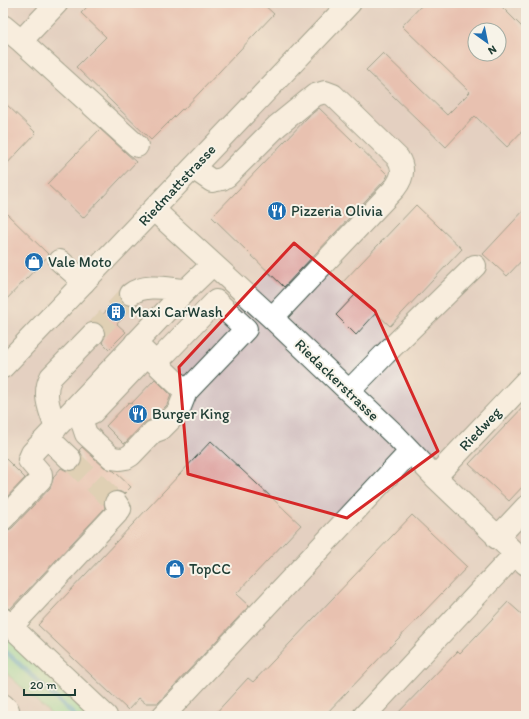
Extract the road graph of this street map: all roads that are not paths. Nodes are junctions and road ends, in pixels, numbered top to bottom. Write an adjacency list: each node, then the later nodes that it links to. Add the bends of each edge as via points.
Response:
1 (57, 3): 4 (street)
2 (350, 3): 6 (street, Riedmattstrasse)
3 (3, 26): 4 (street)
4 (21, 41): 5 (street)
5 (137, 146)
6 (193, 168): 7 (street, Riedmattstrasse); 14 (street, via 212,181 222,179 282,122 315,95 325,92 333,95 401,163 401,177 395,188)
7 (154, 210): 9 (street, Riedackerstrasse); 11 (street, Riedmattstrasse)
8 (60, 261): 11 (street)
9 (213, 264): 12 (street); 14 (street, Riedackerstrasse)
10 (475, 266): 19 (street)
11 (84, 282): 17 (street, Riedmattstrasse)
12 (186, 290): 13 (street, via 148,288); 16 (street)
13 (132, 294)
14 (272, 318): 19 (street, Riedackerstrasse)
15 (93, 334): 22 (street, via 48,384)
16 (146, 354): 20 (street); 20 (street, via 216,301 246,329); 21 (street)
17 (3, 367)
18 (526, 381): 25 (street, Riedweg)
19 (349, 391): 23 (street, Riedackerstrasse)
20 (186, 392): 21 (street, via 178,412 161,429 153,432 131,455 120,459 112,458 86,434)
21 (78, 413): 22 (street)
22 (51, 433): 24 (street); 28 (street, via 29,458 41,474 41,479)
23 (410, 452): 25 (street, Riedackerstrasse); 33 (street)
24 (70, 459)
25 (435, 477): 29 (street, Riedackerstrasse)
26 (116, 503): 31 (street, via 120,507 119,511)
27 (526, 507): 29 (street)
28 (3, 519)
29 (497, 538): 30 (street, Riedackerstrasse)
30 (521, 559): 34 (street, Riedackerstrasse)
31 (7, 623): 32 (street)
32 (106, 716)
33 (163, 716)
34 (364, 716)

